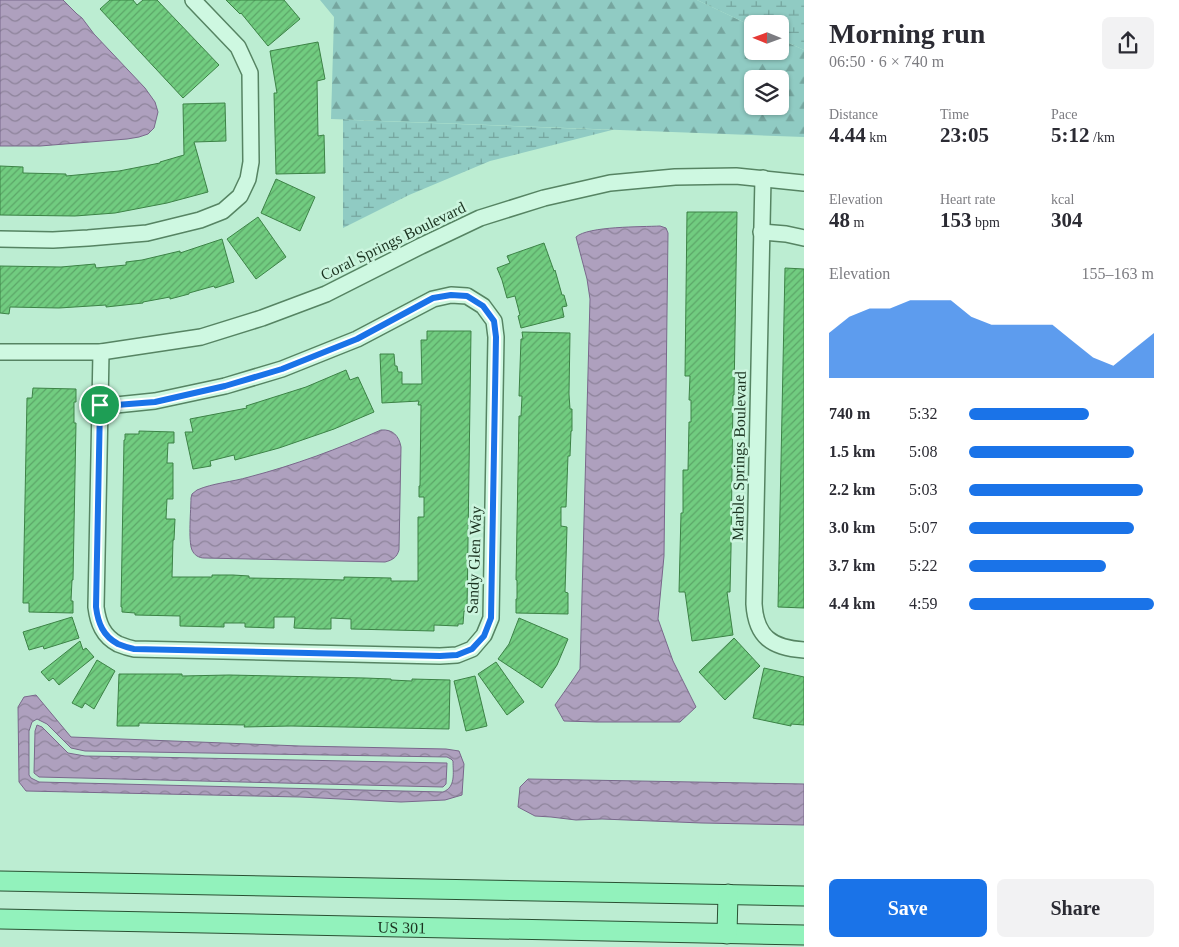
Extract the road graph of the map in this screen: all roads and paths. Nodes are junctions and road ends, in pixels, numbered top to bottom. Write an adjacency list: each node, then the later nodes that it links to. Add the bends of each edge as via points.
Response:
1 (193, 0): 6 (street, via 238,47 250,73 251,162 240,196 223,211 200,220 147,232 79,239)
2 (762, 178): 3 (street, Coral Springs Boulevard); 4 (street, Marble Springs Boulevard); 8 (street, Coral Springs Boulevard, via 676,177 610,183 544,198 480,218 326,294 262,318 201,337)
3 (804, 184)
4 (761, 232): 5 (street); 10 (street, Marble Springs Boulevard, via 755,617 770,640 780,646)
5 (804, 238)
6 (0, 239)
7 (0, 352): 8 (street, Coral Springs Boulevard)
8 (101, 352): 9 (street, Sandy Glen Way)
9 (100, 405): 9 (street, Sandy Glen Way, via 155,402 225,386 282,369 357,339 433,298 467,296 483,306 494,321 496,337 491,618 484,636 472,649 457,655 440,656 134,649 118,644 98,622 96,607)
10 (804, 650)
11 (0, 881): 12 (main road)
12 (728, 894): 13 (main road); 15 (main road)
13 (804, 896)
14 (0, 920): 15 (main road, US 301 / US 301)
15 (727, 934): 16 (main road, US 301 / US 301)
16 (804, 935)

